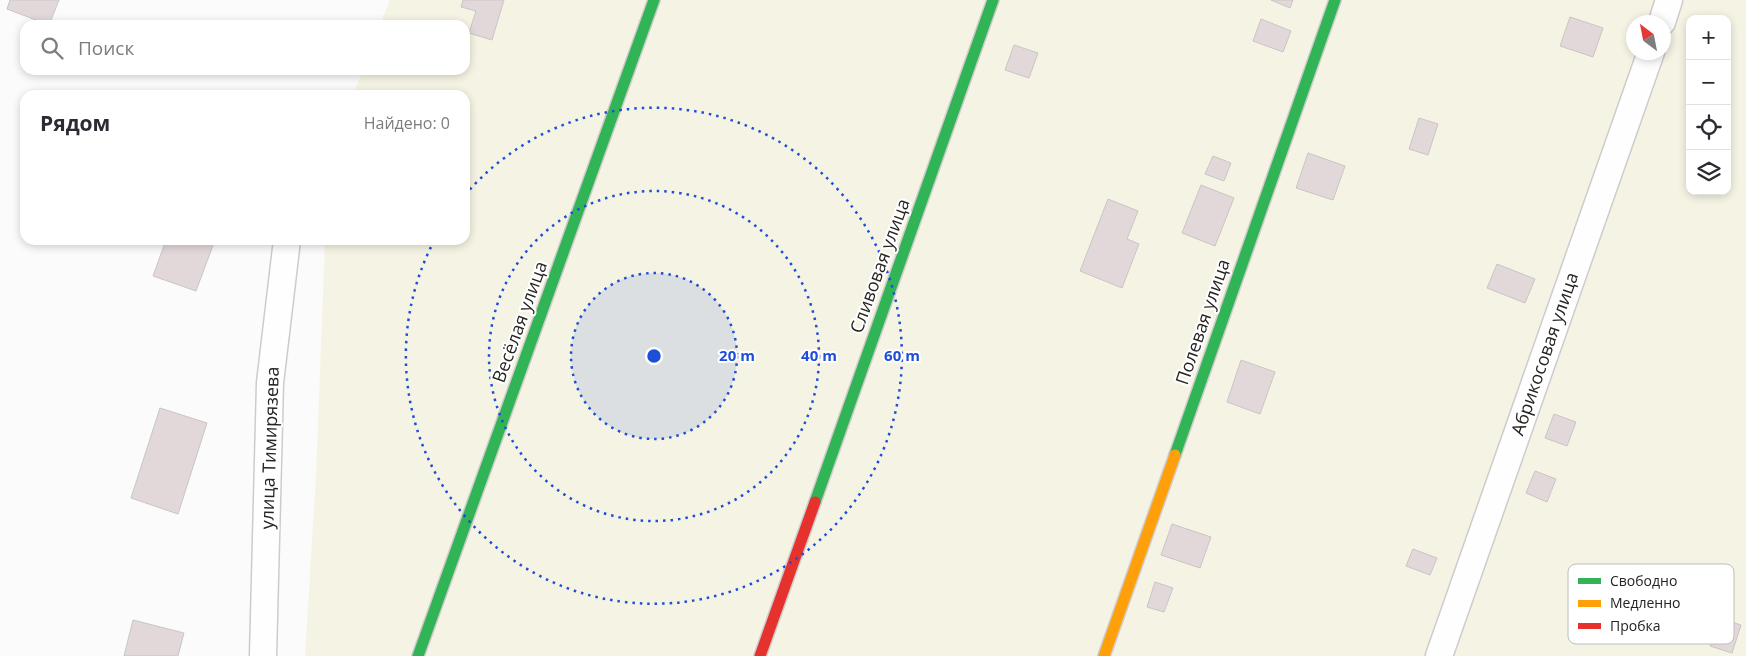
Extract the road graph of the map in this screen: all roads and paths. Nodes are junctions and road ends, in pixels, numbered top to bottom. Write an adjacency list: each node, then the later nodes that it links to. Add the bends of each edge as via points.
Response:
1 (654, 0): 9 (street, Весёлая улица)
2 (993, 0): 10 (street, Сливовая улица)
3 (1335, 0): 11 (street, Полевая улица)
4 (1669, 0): 5 (street)
5 (1664, 15)
6 (1648, 60): 12 (street, Абрикосовая улица)
7 (286, 245): 8 (street, улица Тимирязева, via 270,382)
8 (263, 656)
9 (418, 656)
10 (760, 656)
11 (1104, 656)
12 (1439, 656)

